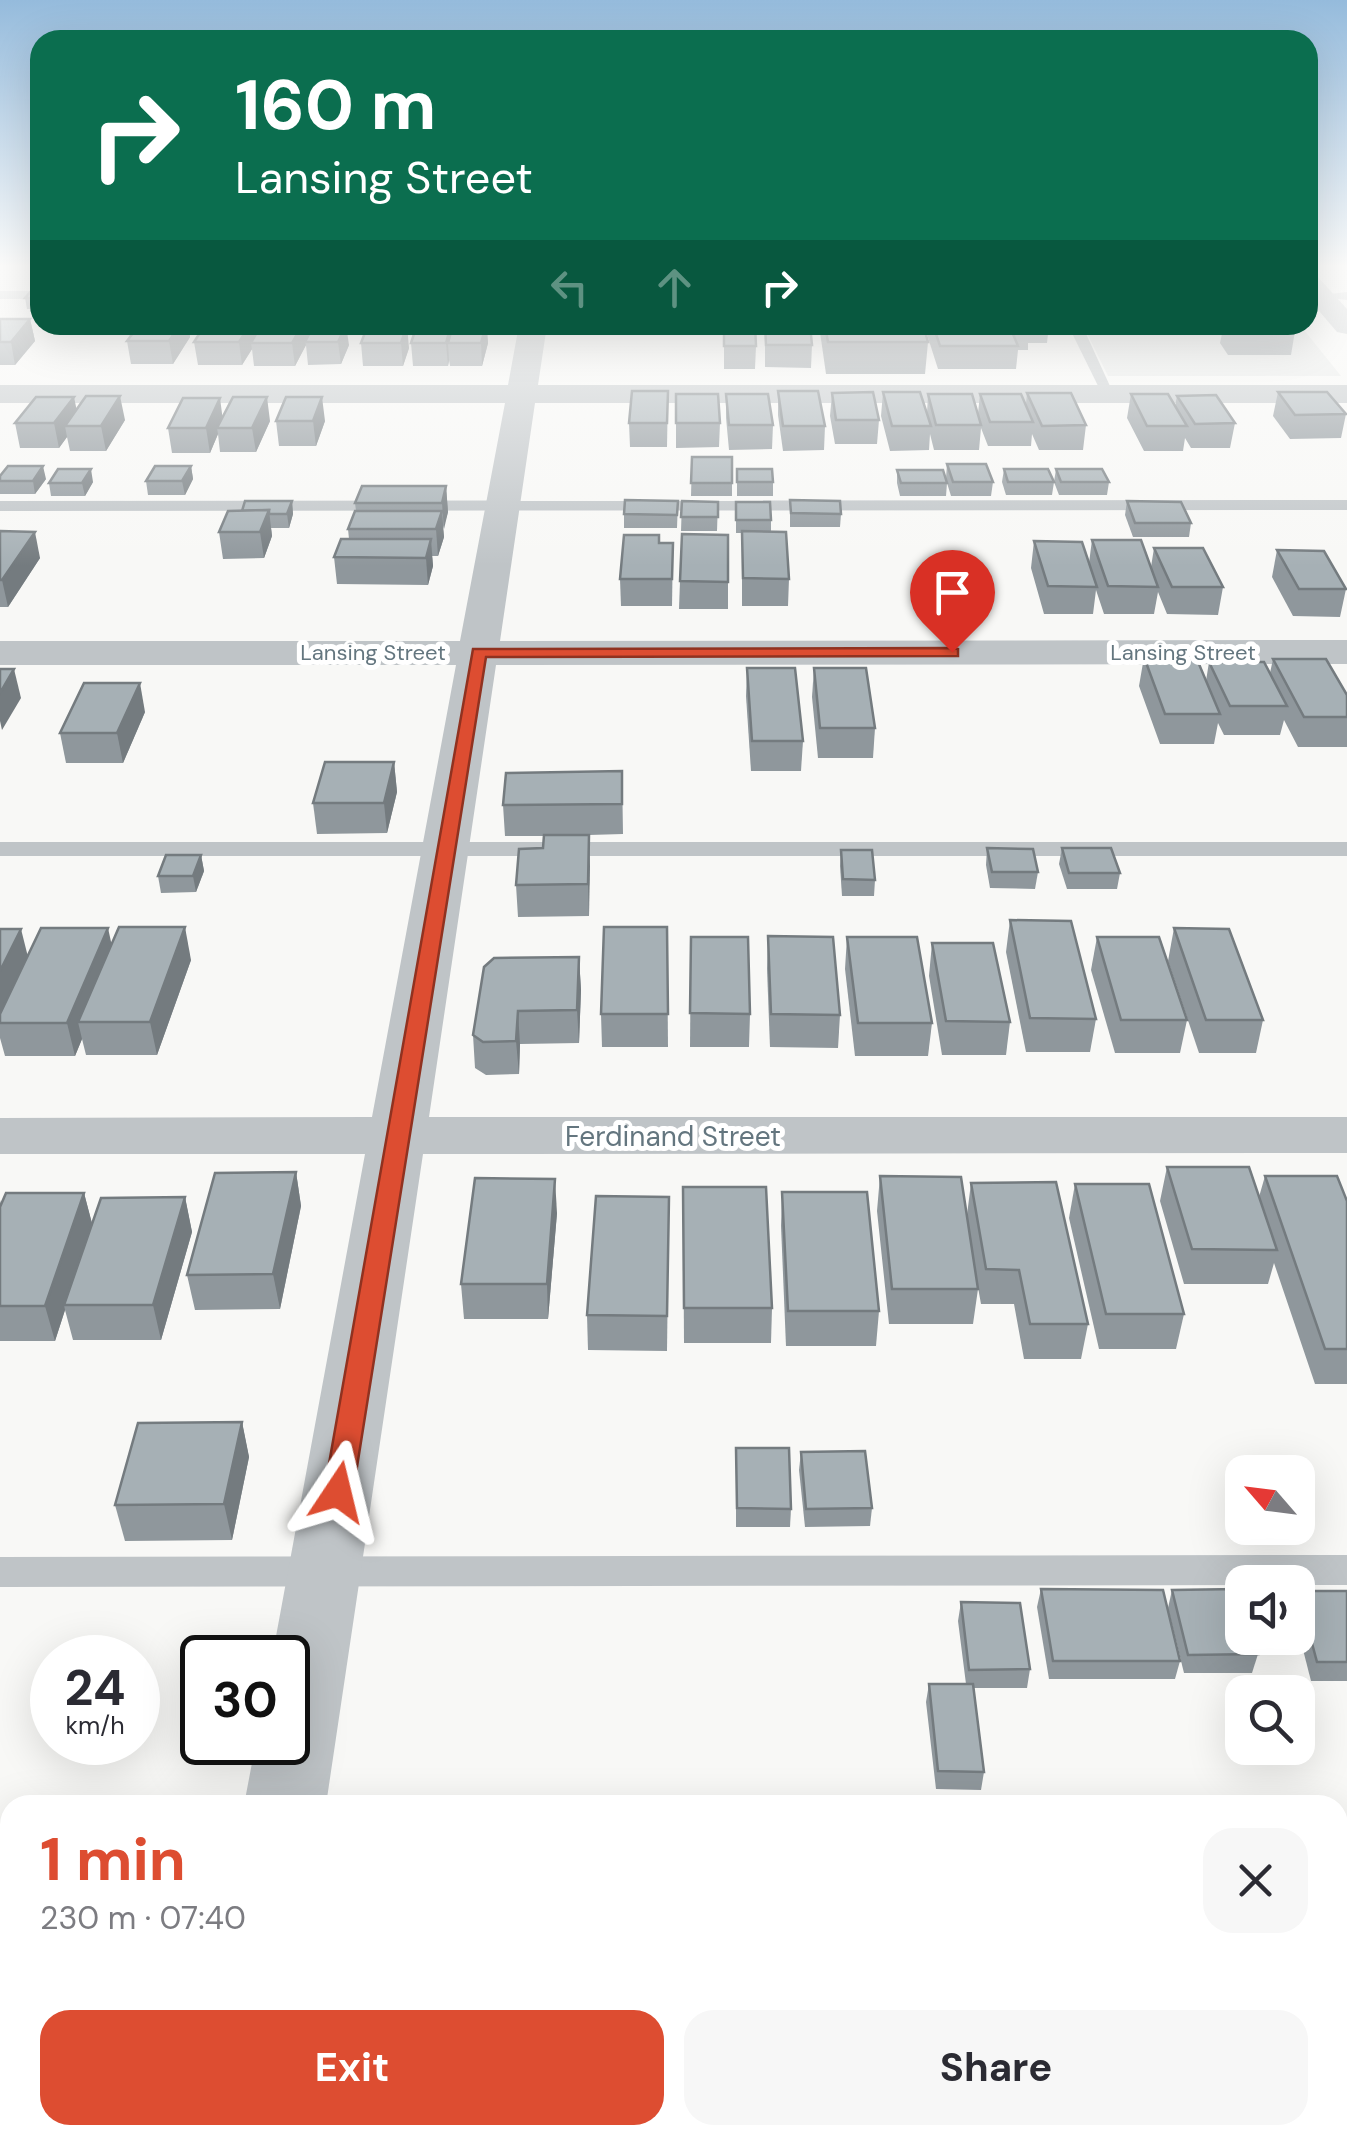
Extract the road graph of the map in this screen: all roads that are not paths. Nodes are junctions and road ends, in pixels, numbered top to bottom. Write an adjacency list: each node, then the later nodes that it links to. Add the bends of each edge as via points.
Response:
1 (526, 366): 4 (street)
2 (1096, 366): 5 (lane)
3 (0, 394): 4 (street)
4 (522, 394): 5 (street); 7 (street)
5 (1110, 394): 6 (street)
6 (1347, 394)
7 (504, 505): 8 (lane); 9 (lane); 10 (street)
8 (1347, 505)
9 (0, 506)
10 (478, 652): 11 (street, Lansing Street); 12 (street, Lansing Street); 14 (street)
11 (1347, 652)
12 (0, 653)
13 (0, 849): 14 (lane)
14 (446, 849): 15 (lane); 18 (street)
15 (1347, 849)
16 (1347, 1135): 18 (street, Ferdinand Street)
17 (0, 1136): 18 (street, Ferdinand Street)
18 (400, 1136): 19 (street)
19 (325, 1570): 20 (lane); 21 (lane); 22 (street)
20 (1347, 1570)
21 (0, 1572)
22 (288, 1795)

